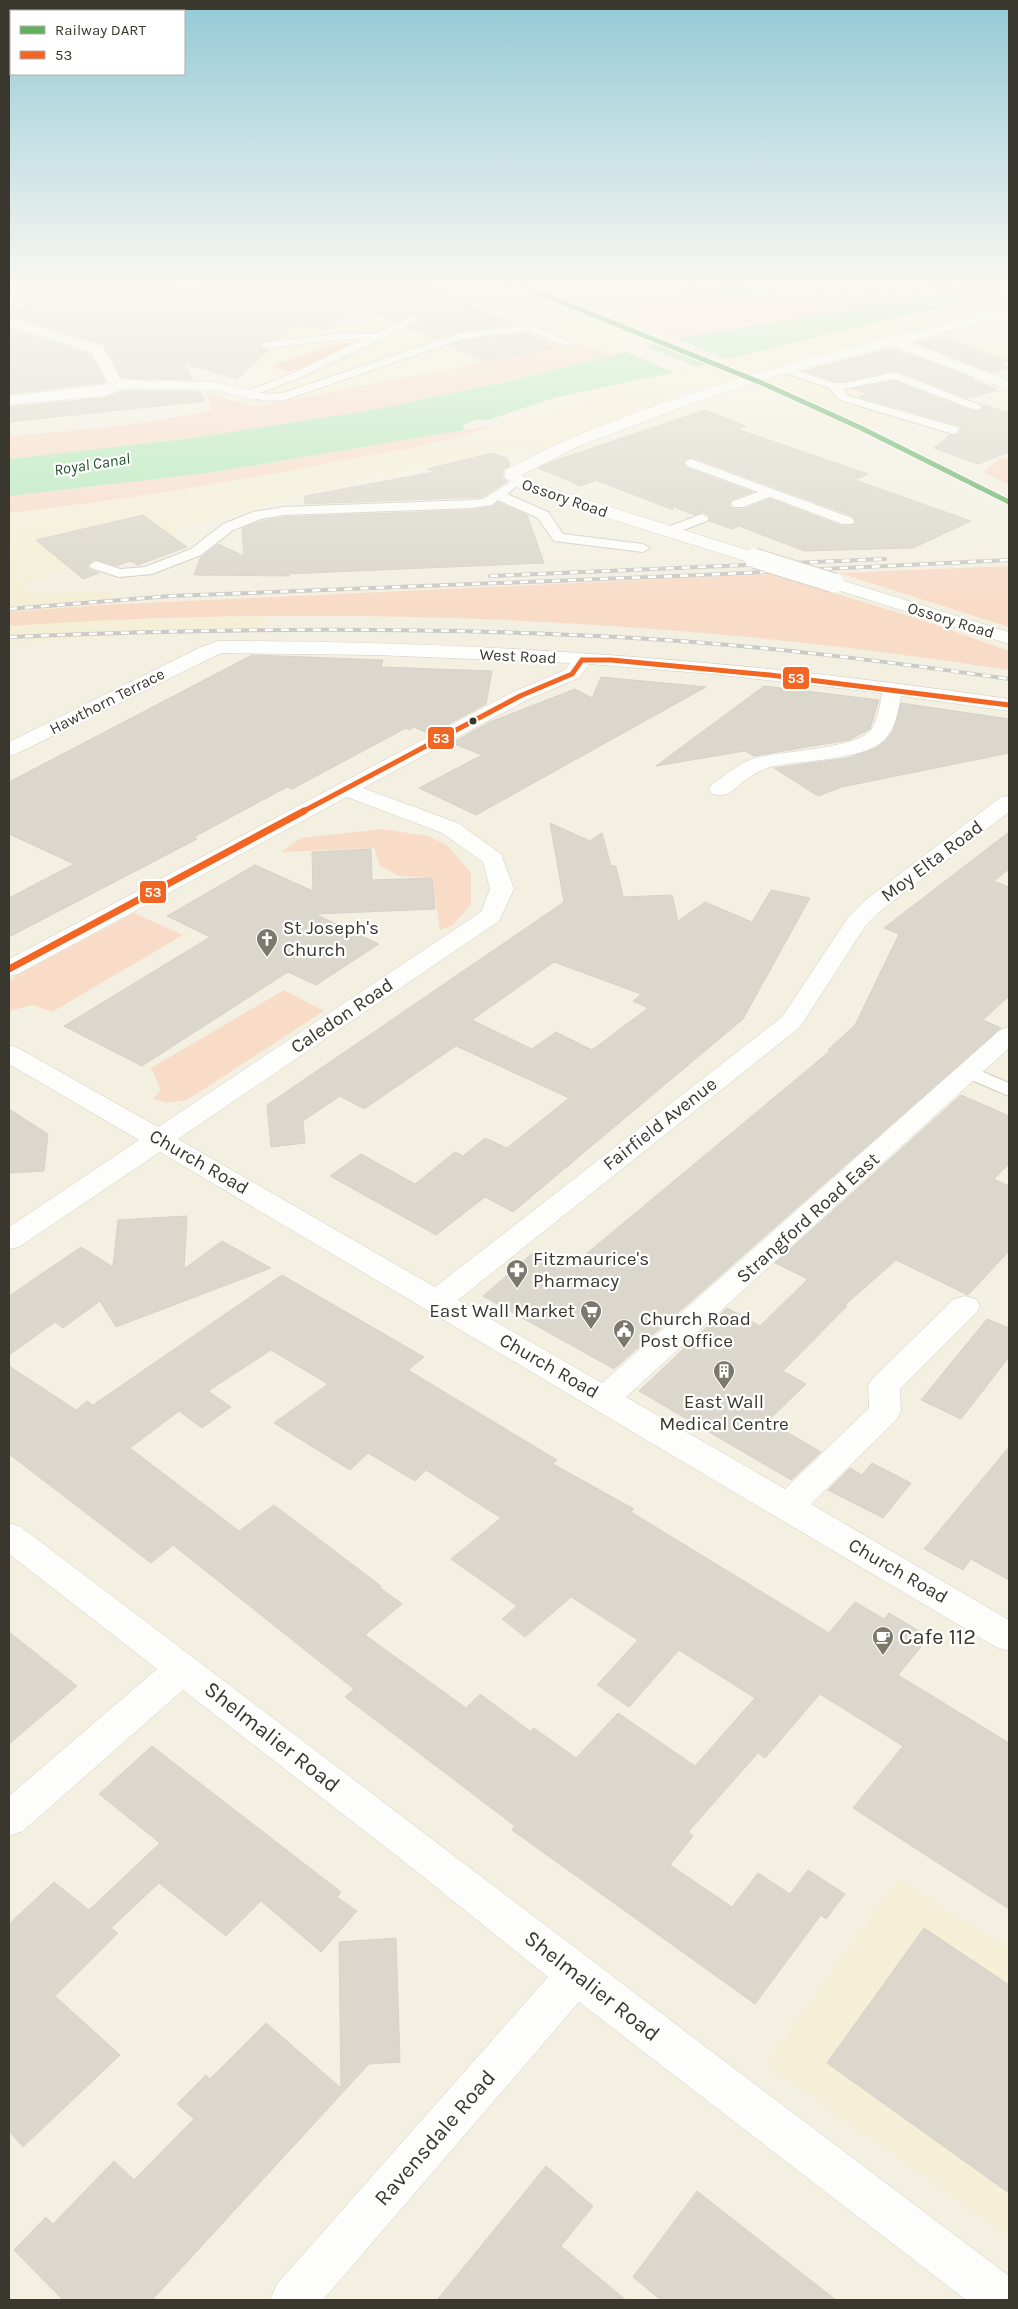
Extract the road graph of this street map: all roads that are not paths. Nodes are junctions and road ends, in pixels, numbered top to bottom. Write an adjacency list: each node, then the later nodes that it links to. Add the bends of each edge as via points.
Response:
1 (97, 392): 9 (street)
2 (234, 392): 8 (street)
3 (256, 392): 8 (lane)
4 (297, 392): 8 (lane, via 269,398)
5 (713, 392): 13 (street, Ossory Road, via 573,444 512,473)
6 (838, 392): 11 (lane, via 852,401)
7 (939, 392): 10 (lane)
8 (248, 395)
9 (9, 401)
10 (976, 406)
11 (953, 430)
12 (691, 463): 14 (lane)
13 (516, 482): 15 (lane); 19 (street, Ossory Road)
14 (771, 492): 16 (lane); 18 (lane)
15 (498, 495): 20 (lane, via 543,515 559,538); 21 (lane, via 487,502 472,504 284,511 258,515 228,527 196,552 147,571 119,573)
16 (738, 504)
17 (702, 518): 19 (lane)
18 (846, 521)
19 (670, 532): 22 (street, Ossory Road, bridge)
20 (643, 548)
21 (96, 565)
22 (1009, 638)
23 (206, 652): 24 (street, West Road, via 232,647 377,649); 27 (street, Hawthorn Terrace)
24 (582, 660): 25 (street, West Road, via 611,660); 28 (street, via 572,674 520,696)
25 (893, 689): 26 (street, West Road); 29 (street, via 887,715 877,736 858,746 760,764 740,774)
26 (1009, 705)
27 (9, 750)
28 (348, 790): 32 (street); 37 (street, Caledon Road, via 450,828 493,859 502,889 491,916)
29 (720, 790)
30 (1009, 802): 31 (street, Moy Elta Road)
31 (857, 921): 39 (street, Fairfield Avenue, via 791,1022)
32 (9, 969)
33 (1009, 1035): 35 (street, Strangford Road East)
34 (9, 1053): 37 (street, Church Road)
35 (968, 1072): 36 (lane); 41 (street, Strangford Road East)
36 (1009, 1090)
37 (160, 1139): 38 (street, Caledon Road); 39 (street, Church Road)
38 (9, 1240)
39 (436, 1302): 41 (street, Church Road)
40 (965, 1306): 42 (street, via 884,1386 884,1412)
41 (605, 1398): 42 (street, Church Road)
42 (788, 1506): 44 (street, Church Road)
43 (9, 1536): 45 (street, Shelmalier Road)
44 (1009, 1636)
45 (183, 1668): 46 (street); 47 (street, Shelmalier Road)
46 (9, 1819)
47 (576, 1975): 48 (street, Ravensdale Road); 49 (street, Shelmalier Road)
48 (293, 2300)
49 (1004, 2300)

